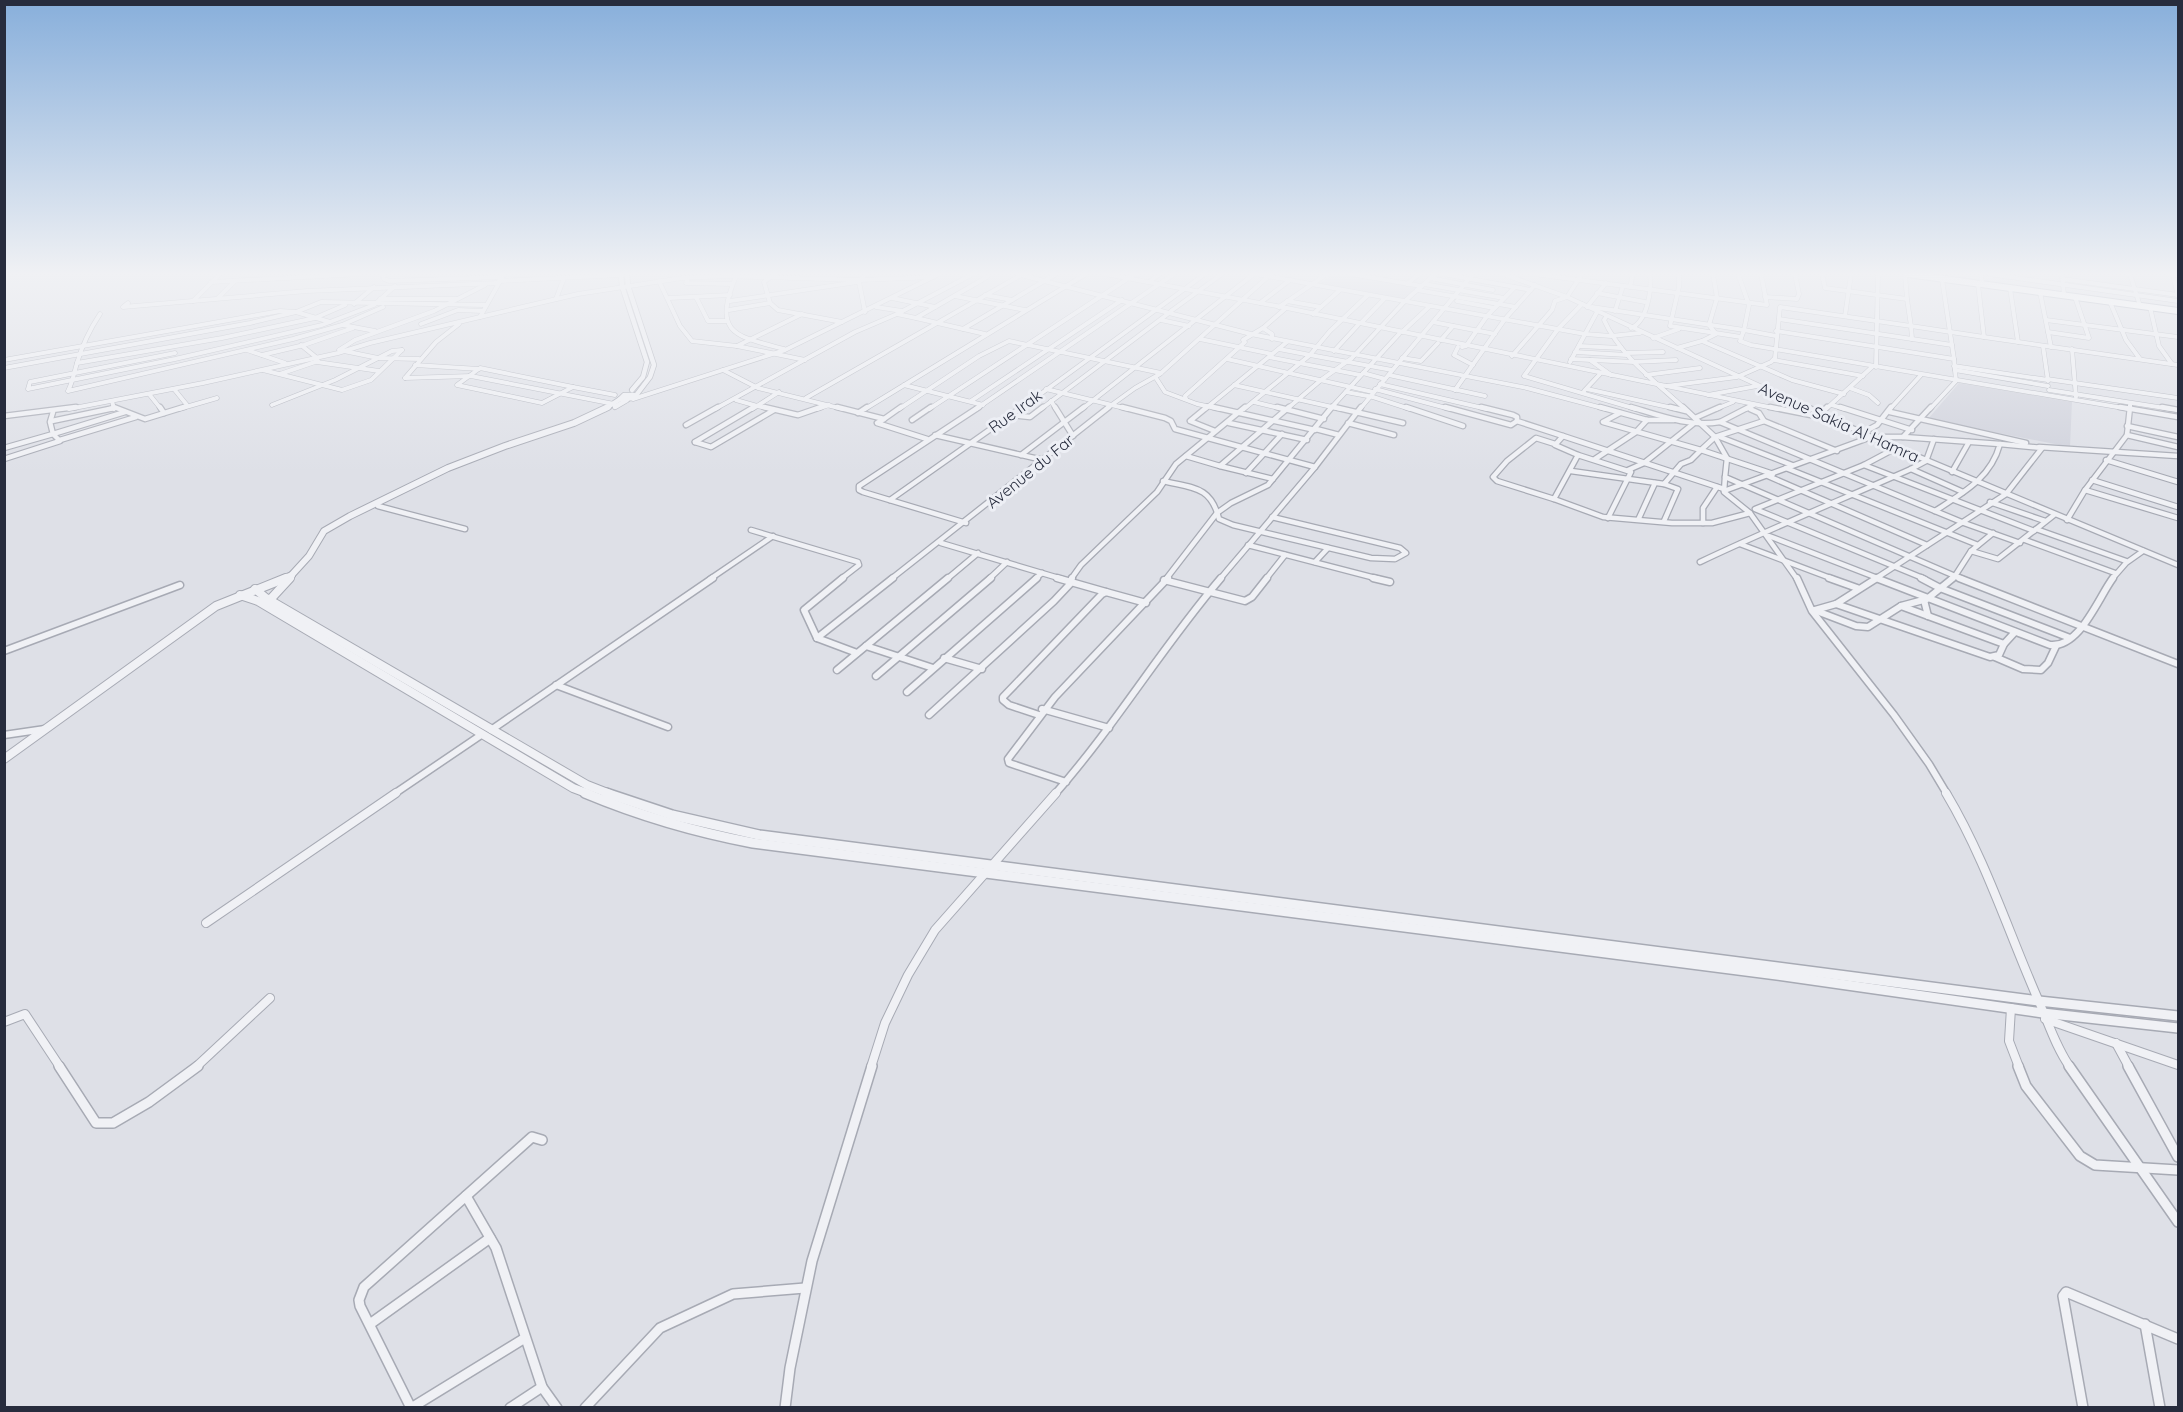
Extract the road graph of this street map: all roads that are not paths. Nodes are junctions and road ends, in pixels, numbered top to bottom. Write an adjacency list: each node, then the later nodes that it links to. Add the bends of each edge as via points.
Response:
1 (86, 340): 62 (street)
2 (119, 340): 62 (street)
3 (160, 340): 89 (street)
4 (206, 340): 115 (street)
5 (258, 340): 152 (street)
6 (289, 340): 78 (street)
7 (294, 340): 58 (street)
8 (317, 340): 58 (street)
9 (355, 340): 86 (street, via 344,345)
10 (383, 340): 86 (street)
11 (438, 340): 98 (street)
12 (641, 340): 186 (street, via 647,362 643,377)
13 (691, 340): 63 (street)
14 (745, 340): 63 (street)
15 (749, 340): 79 (street)
16 (805, 340): 79 (street)
17 (841, 340): 105 (street)
18 (907, 340): 188 (street)
19 (977, 340): 160 (street)
20 (1036, 340): 59 (street)
21 (1063, 340): 73 (street)
22 (1079, 340): 82 (street)
23 (1115, 340): 96 (street, Rue Irak)
24 (1134, 340): 112 (street)
25 (1171, 340): 129 (street)
26 (1199, 340): 60 (street, Avenue du Far)
27 (1204, 340): 57 (street)
28 (1243, 340): 71 (street)
29 (1282, 340): 55 (street)
30 (1321, 340): 69 (street)
31 (1345, 340): 81 (street)
32 (1369, 340): 91 (street)
33 (1394, 340): 97 (street)
34 (1417, 340): 107 (street)
35 (1434, 340): 53 (street)
36 (1470, 340): 64 (street)
37 (1491, 340): 80 (street)
38 (1526, 340): 94 (street)
39 (1550, 340): 108 (street)
40 (1583, 340): 65 (street)
41 (1614, 340): 72 (street)
42 (1657, 340): 75 (street, Avenue Sakia Al Hamra)
43 (1740, 340): 76 (street)
44 (1775, 340): 76 (street)
45 (1829, 340): 66 (street)
46 (1876, 340): 66 (street)
47 (1918, 340): 61 (street)
48 (1951, 340): 61 (street)
49 (2004, 340): 56 (street)
50 (2050, 340): 68 (street)
51 (2126, 340): 101 (street)
52 (2158, 340): 118 (street)
53 (1440, 341): 64 (street); 70 (street); 107 (street, via 1422,361)
54 (1702, 341): 75 (street); 123 (street)
55 (1287, 342): 69 (street); 74 (street)
56 (2018, 342): 67 (street)
57 (1216, 343): 60 (street); 71 (street)
58 (301, 345): 92 (street); 103 (street)
59 (1028, 345): 73 (street); 172 (street, via 1004,342); 183 (street)
60 (1194, 345): 138 (street, Avenue du Far)
61 (1952, 345): 100 (street)
62 (85, 346): 89 (street); 102 (street)
63 (737, 346): 87 (street)
64 (1466, 346): 70 (street); 80 (street)
65 (1579, 346): 72 (street); 83 (street)
66 (1876, 346): 100 (street); 126 (street)
67 (2043, 346): 68 (street); 163 (street)
68 (2051, 346): 77 (street)
69 (1314, 347): 81 (street); 90 (street)
70 (1458, 347): 120 (street, via 1454,356)
71 (1238, 348): 93 (street); 106 (street)
72 (1621, 348): 88 (street)
73 (1050, 349): 82 (street); 195 (street)
74 (1279, 349): 90 (street); 93 (street)
75 (1676, 349): 149 (street, Avenue Sakia Al Hamra)
76 (1774, 349): 111 (street); 126 (street)
77 (2072, 349): 101 (street); 155 (street)
78 (246, 350): 92 (street); 152 (street, via 68,391)
79 (784, 350): 87 (street)
80 (1483, 350): 94 (street); 120 (street)
81 (1334, 351): 91 (street)
82 (1062, 352): 96 (street); 206 (street)
83 (1575, 352): 88 (street); 99 (street)
84 (1663, 352): 88 (street)
85 (175, 353): 137 (street)
86 (341, 353): 95 (street); 103 (street)
87 (774, 354): 105 (street); 135 (street)
88 (1626, 354): 114 (street)
89 (79, 355): 115 (street); 127 (street)
90 (1310, 355): 113 (street); 117 (street)
91 (1354, 355): 97 (street); 113 (street)
92 (262, 356): 116 (street)
93 (1270, 356): 117 (street); 121 (street)
94 (1512, 356): 108 (street)
95 (378, 358): 104 (street); 104 (street, via 402,350); 128 (street)
96 (1090, 358): 112 (street); 169 (street, Rue Irak)
97 (1376, 358): 107 (street); 122 (street)
98 (419, 359): 104 (street); 119 (street)
99 (1571, 359): 109 (street); 125 (street)
100 (1954, 359): 131 (street)
101 (2141, 359): 118 (street)
102 (4, 360)
103 (317, 360): 116 (street); 128 (street); 142 (street)
104 (392, 360): 134 (street)
105 (805, 360): 166 (street)
106 (1227, 360): 121 (street); 190 (street)
107 (1400, 360): 146 (street); 157 (street)
108 (1534, 360): 125 (street); 177 (street, via 1524,376)
109 (1590, 360): 114 (street); 148 (street)
110 (1676, 360): 114 (street)
111 (1774, 360): 123 (street); 147 (street)
112 (1106, 361): 129 (street); 180 (street)
113 (1348, 361): 122 (street); 136 (street)
114 (1634, 362): 143 (street)
115 (77, 363): 137 (street)
116 (286, 363): 132 (street)
117 (1301, 364): 136 (street); 139 (street)
118 (2173, 364): 124 (street)
119 (415, 365): 133 (street); 145 (street, via 404,379)
120 (1473, 365): 146 (street)
121 (1258, 366): 139 (street); 156 (street)
122 (1369, 366): 140 (street); 157 (street)
123 (1762, 366): 149 (street); 181 (street, via 1812,387)
124 (2178, 366)
125 (1567, 367): 141 (street)
126 (1874, 367): 144 (street); 147 (street)
127 (4, 368)
128 (359, 368): 134 (street); 158 (street)
129 (1136, 368): 138 (street); 197 (street)
130 (1700, 368): 143 (street)
131 (1954, 368): 154 (street); 163 (street)
132 (261, 369): 142 (street); 168 (street)
133 (479, 369): 145 (street); 150 (street)
134 (380, 370): 158 (street, via 366,382 342,390)
135 (723, 370): 166 (street); 186 (street)
136 (1333, 370): 140 (street); 153 (street)
137 (76, 373): 152 (street); 152 (street, via 30,382 27,387 28,390)
138 (1161, 373): 151 (street, Avenue du Far)
139 (1289, 373): 153 (street); 174 (street)
140 (1361, 374): 157 (street); 164 (street)
141 (1600, 374): 148 (street); 170 (street)
142 (279, 375): 158 (street)
143 (1646, 375): 165 (street)
144 (1922, 375): 154 (street); 222 (street)
145 (471, 376): 159 (street); 179 (street, via 457,385)
146 (1465, 376): 171 (street); 225 (street)
147 (1863, 376): 167 (street)
148 (1614, 377): 165 (street)
149 (1737, 377): 161 (street, Avenue Sakia Al Hamra); 165 (street)
150 (531, 378): 159 (street); 162 (street)
151 (1156, 378): 190 (street, via 1165,392); 209 (street, Avenue du Far)
152 (74, 380)
153 (1321, 380): 164 (street); 191 (street)
154 (1956, 381): 163 (street); 240 (street)
155 (2075, 383): 163 (street); 182 (street); 189 (street)
156 (1234, 384): 174 (street); 210 (street)
157 (1381, 384): 164 (street); 171 (street); 175 (street); 221 (street); 243 (street, via 1511,425); 243 (street, via 1513,415); 253 (street)
158 (322, 385): 204 (street)
159 (516, 385): 176 (street); 179 (street)
160 (904, 385): 172 (street); 224 (street)
161 (1757, 385): 185 (street); 227 (street, Avenue Sakia Al Hamra)
162 (574, 386): 176 (street); 186 (street)
163 (2048, 386): 182 (street); 193 (street)
164 (1350, 387): 175 (street)
165 (1661, 387): 185 (street); 218 (street)
166 (758, 388): 173 (street); 192 (street)
167 (1850, 388): 181 (street); 201 (street)
168 (174, 389): 178 (street); 203 (street)
169 (1046, 389): 180 (street); 228 (street, Rue Irak)
170 (1587, 389): 177 (street); 218 (street)
171 (1455, 390): 184 (street)
172 (928, 391): 183 (street); 233 (street)
173 (779, 392): 188 (street); 208 (street)
174 (1267, 392): 191 (street); 198 (street)
175 (1346, 392): 211 (street)
176 (560, 393): 179 (street, via 542,403); 202 (street)
177 (1582, 393): 238 (street)
178 (149, 394): 194 (street); 223 (street)
179 (504, 394)
180 (1061, 394): 196 (street); 197 (street)
181 (1844, 394): 207 (street)
182 (2076, 394): 193 (street); 200 (street)
183 (949, 396): 195 (street); 236 (street)
184 (1485, 396)
185 (1705, 396): 199 (street)
186 (626, 397): 202 (street); 348 (street, via 592,418 453,471)
187 (217, 398): 203 (street)
188 (806, 398): 205 (street)
189 (2178, 398)
190 (1186, 399): 210 (street)
191 (1299, 399): 211 (street); 216 (street)
192 (735, 400): 208 (street); 252 (street)
193 (2077, 400): 214 (street)
194 (112, 401): 213 (street); 219 (street)
195 (971, 401): 206 (street)
196 (1050, 401): 228 (street, via 1030,417); 245 (street)
197 (1094, 402): 209 (street); 245 (street)
198 (1254, 402): 216 (street); 226 (street)
199 (1734, 402): 212 (street); 232 (street)
200 (2131, 402): 214 (street); 217 (street)
201 (1878, 403)
202 (614, 404): 375 (street, via 425,479 331,526)
203 (187, 405): 223 (street)
204 (272, 405)
205 (829, 405): 215 (street, via 798,415); 224 (street)
206 (983, 405): 265 (street)
207 (1832, 405): 227 (street); 239 (street)
208 (757, 406): 215 (street); 215 (street, via 695,442 711,447)
209 (1112, 406): 269 (street, Avenue du Far); 276 (street, via 1166,418 1175,429)
210 (1207, 406): 226 (street); 259 (street, via 1190,421)
211 (1332, 407): 221 (street); 234 (street)
212 (1752, 407): 235 (street); 244 (street); 246 (street)
213 (114, 408): 220 (street); 241 (street)
214 (2129, 408): 231 (street); 255 (street)
215 (774, 410)
216 (1286, 410): 234 (street); 242 (street)
217 (2178, 410)
218 (1686, 411): 232 (street)
219 (52, 412): 229 (street); 241 (street)
220 (125, 412): 230 (street); 263 (street)
221 (1357, 412): 248 (street); 249 (street)
222 (1890, 412): 239 (street); 240 (street)
223 (164, 413): 230 (street, via 145,419)
224 (858, 413): 233 (street)
225 (1621, 413): 237 (street); 261 (street, via 1603,422)
226 (1240, 414): 242 (street); 247 (street)
227 (1820, 414): 235 (street, Avenue Sakia Al Hamra)
228 (1010, 415): 283 (street, Rue Irak)
229 (4, 416)
230 (136, 417): 278 (street)
231 (2178, 417)
232 (1695, 418): 251 (street)
233 (884, 419): 279 (street, via 877,423)
234 (1324, 419): 256 (street)
235 (1831, 419): 262 (street, Avenue Sakia Al Hamra)
236 (912, 420)
237 (1647, 420): 238 (street); 261 (street)
238 (1674, 420): 250 (street)
239 (1879, 420): 258 (street); 262 (street)
240 (1922, 420): 258 (street); 290 (street)
241 (52, 421): 263 (street)
242 (1273, 421): 256 (street); 257 (street)
243 (1517, 421): 254 (street)
244 (1764, 421): 260 (street); 293 (street)
245 (1064, 422): 269 (street); 297 (street)
246 (1720, 422): 251 (street); 260 (street)
247 (1229, 423): 257 (street); 259 (street)
248 (1348, 423): 266 (street); 267 (street)
249 (1402, 423)
250 (1693, 424): 251 (street); 281 (street)
251 (1703, 425): 271 (street)
252 (686, 426)
253 (1463, 426)
254 (1536, 426): 270 (street); 275 (street, via 1532,435)
255 (2127, 426): 268 (street); 274 (street)
256 (1315, 429): 266 (street); 280 (street)
257 (1262, 430): 264 (street); 288 (street)
258 (1912, 430): 273 (street)
259 (1215, 431): 276 (street)
260 (1741, 431): 271 (street); 305 (street)
261 (1636, 432): 281 (street); 291 (street)
262 (1862, 433): 272 (street, Avenue Sakia Al Hamra)
263 (53, 434): 278 (street); 287 (street)
264 (1282, 434): 280 (street); 295 (street)
265 (935, 435): 279 (street); 283 (street)
266 (1339, 435): 312 (street)
267 (1394, 435)
268 (2127, 435): 286 (street); 294 (street)
269 (1073, 436): 303 (street, Avenue du Far)
270 (1563, 436): 284 (street); 291 (street)
271 (1717, 437): 292 (street); 300 (street); 309 (street)
272 (1871, 437): 273 (street); 289 (street, Avenue Sakia Al Hamra); 293 (street)
273 (1904, 437): 277 (street)
274 (2178, 437)
275 (1536, 438): 284 (street); 342 (street, via 1507,460 1493,478)
276 (1205, 439): 288 (street); 298 (street)
277 (1934, 439): 282 (street); 307 (street)
278 (60, 440): 301 (street)
279 (927, 440): 343 (street, via 859,486 859,490)
280 (1307, 440): 304 (street)
281 (1670, 442): 292 (street); 308 (street)
282 (1969, 442): 285 (street); 317 (street)
283 (971, 444): 297 (street); 343 (street, Rue Irak)
284 (1555, 444): 296 (street)
285 (2001, 444): 290 (street); 332 (street, via 1999,454)
286 (2178, 447)
287 (4, 448)
288 (1240, 448): 295 (street); 311 (street)
289 (1896, 448): 307 (street, Avenue Sakia Al Hamra); 310 (street)
290 (2042, 448): 294 (street); 340 (street)
291 (1607, 450): 302 (street); 308 (street)
292 (1701, 450): 300 (street); 319 (street)
293 (1837, 451): 305 (street)
294 (2115, 451): 299 (street); 306 (street)
295 (1267, 454): 304 (street); 318 (street)
296 (1578, 454): 302 (street); 316 (street)
297 (1021, 455): 303 (street)
298 (1186, 456): 311 (street); 328 (street)
299 (2178, 456)
300 (1727, 458): 321 (street); 323 (street)
301 (4, 459)
302 (1595, 459): 315 (street)
303 (1043, 460): 363 (street, Avenue du Far)
304 (1289, 460): 312 (street); 325 (street)
305 (1809, 460): 309 (street); 320 (street)
306 (2106, 460): 327 (street); 330 (street)
307 (1926, 461): 314 (street); 317 (street, Avenue Sakia Al Hamra)
308 (1644, 463): 315 (street); 319 (street)
309 (1792, 465): 313 (street)
310 (1864, 465): 320 (street); 324 (street)
311 (1220, 466): 318 (street)
312 (1315, 467): 356 (street)
313 (1786, 468): 321 (street); 329 (street)
314 (1911, 469): 324 (street); 339 (street)
315 (1628, 470): 326 (street)
316 (1571, 471): 326 (street); 342 (street)
317 (1952, 472): 332 (street, Avenue Sakia Al Hamra)
318 (1246, 473): 325 (street)
319 (1672, 473): 333 (street); 336 (street)
320 (1842, 473): 329 (street); 335 (street)
321 (1774, 474): 322 (street)
322 (1768, 476): 334 (street); 337 (street)
323 (1725, 477): 334 (street); 336 (street)
324 (1895, 478): 335 (street); 345 (street)
325 (1273, 479): 353 (street)
326 (1628, 479): 331 (street); 358 (street)
327 (2092, 480): 338 (street); 349 (street)
328 (1163, 481): 353 (street, via 1202,490 1213,500); 401 (street, via 1157,492 1081,565)
329 (1820, 482): 337 (street); 341 (street)
330 (2178, 482)
331 (1655, 483): 333 (street); 359 (street)
332 (1979, 483): 339 (street); 340 (street, Avenue Sakia Al Hamra)
333 (1664, 484): 361 (street, via 1678,489)
334 (1745, 485): 336 (street); 344 (street)
335 (1874, 486): 341 (street); 351 (street)
336 (1722, 489): 350 (street); 364 (street, via 1703,505)
337 (1799, 490): 344 (street); 347 (street)
338 (2085, 490): 357 (street); 360 (street)
339 (1963, 492): 345 (street)
340 (2006, 494): 346 (street); 355 (street, Avenue Sakia Al Hamra)
341 (1853, 495): 347 (street); 373 (street)
342 (1554, 499): 358 (street)
343 (890, 500): 363 (street)
344 (1776, 500): 350 (street); 354 (street)
345 (1952, 500): 351 (street); 352 (street)
346 (1990, 502): 352 (street); 362 (street)
347 (1830, 504): 354 (street); 380 (street)
348 (378, 506): 367 (street); 375 (street)
349 (2178, 507)
350 (1753, 511): 364 (street); 366 (street); 372 (street)
351 (1935, 511): 365 (street)
352 (1979, 512): 365 (street); 369 (street)
353 (1217, 513): 370 (street, via 1227,523); 400 (street)
354 (1810, 514): 366 (street); 387 (street)
355 (2054, 515): 360 (street, Avenue Sakia Al Hamra); 362 (street)
356 (1272, 517): 370 (street); 382 (street, via 1406,551 1399,558 1380,560)
357 (2178, 517)
358 (1608, 518): 359 (street)
359 (1639, 518): 361 (street)
360 (2067, 520): 384 (street, Avenue Sakia Al Hamra)
361 (1664, 521): 364 (street)
362 (2045, 521): 369 (street)
363 (966, 523): 377 (street, Avenue du Far)
364 (1703, 523)
365 (1964, 523): 371 (street); 373 (street)
366 (1787, 524): 372 (street); 394 (street)
367 (465, 529)
368 (751, 530): 374 (street)
369 (2035, 530): 376 (street); 389 (street)
370 (1258, 531): 379 (street); 382 (street)
371 (1993, 533): 376 (street); 381 (street)
372 (1765, 534): 378 (street); 388 (street); 399 (street)
373 (1947, 534): 380 (street); 381 (street)
374 (773, 536): 420 (street, via 858,562 806,606 804,610); 435 (street)
375 (321, 537): 397 (street)
376 (2022, 542): 383 (street, via 1998,559); 396 (street)
377 (941, 543): 385 (street); 420 (street, Avenue du Far)
378 (1740, 544): 388 (street); 392 (street)
379 (1248, 545): 386 (street); 408 (street)
380 (1927, 545): 387 (street)
381 (1978, 545): 383 (street)
382 (1328, 548): 391 (street)
383 (1971, 551): 398 (street)
384 (2143, 551): 389 (street); 393 (street, Avenue Sakia Al Hamra)
385 (978, 553): 390 (street); 423 (street)
386 (1286, 555): 391 (street); 408 (street, via 1250,600)
387 (1909, 557): 394 (street); 398 (street)
388 (1785, 560): 404 (street); 415 (street)
389 (2126, 561): 396 (street)
390 (1007, 562): 395 (street); 427 (street)
391 (1315, 562): 402 (street)
392 (1700, 562)
393 (2178, 565)
394 (1893, 566): 399 (street); 405 (street)
395 (1042, 573): 401 (street); 429 (street)
396 (2115, 573): 418 (street)
397 (294, 574): 406 (street); 411 (street)
398 (1955, 576): 405 (street); 418 (street)
399 (1875, 578): 404 (street); 410 (street)
400 (1164, 580): 408 (street); 412 (street)
401 (1070, 581): 407 (street); 432 (street)
402 (1390, 582)
403 (180, 585): 425 (street)
404 (1857, 588): 413 (street)
405 (1940, 588): 410 (street); 421 (street)
406 (255, 589): 409 (street); 411 (street)
407 (1106, 592): 412 (street); 437 (street, via 1003,697 1009,705)
408 (1209, 592): 441 (street, via 1183,622)
409 (240, 595): 411 (street); 440 (street, via 216,606)
410 (1926, 600): 414 (street); 416 (street); 419 (street)
411 (267, 603): 442 (street); 444 (street)
412 (1146, 603): 437 (street)
413 (1836, 604): 415 (street); 417 (street)
414 (1901, 606): 416 (street); 417 (street)
415 (1813, 611): 417 (street, via 1860,627); 451 (street, via 1917,745 1965,825)
416 (1928, 616): 422 (street)
417 (1881, 620): 428 (street)
418 (2082, 627): 421 (street); 430 (street)
419 (2015, 632): 422 (street); 424 (street)
420 (818, 638): 426 (street)
421 (2070, 638): 424 (street)
422 (2004, 644): 428 (street)
423 (866, 646): 426 (street); 427 (street)
424 (2056, 646): 428 (street, via 2043,669 2019,668)
425 (4, 651)
426 (857, 653): 433 (street)
427 (899, 657): 431 (street); 434 (street)
428 (1995, 657)
429 (944, 658): 431 (street); 432 (street)
430 (2178, 663)
431 (933, 668): 436 (street)
432 (982, 669): 438 (street)
433 (837, 670)
434 (876, 676)
435 (556, 686): 439 (street); 442 (street)
436 (907, 692)
437 (1040, 712): 441 (street); 446 (street, via 1021,737 1009,763)
438 (929, 715)
439 (668, 727)
440 (48, 728): 443 (street); 445 (street)
441 (1109, 728): 446 (street)
442 (491, 730): 447 (street, via 587,785 695,823)
443 (4, 735)
444 (481, 735): 448 (street, via 592,797 678,827 753,843); 449 (street)
445 (4, 759)
446 (1066, 782): 447 (street)
447 (993, 865): 448 (street); 451 (street)
448 (985, 874): 452 (street); 466 (street, via 935,930 885,1023)
449 (206, 923)
450 (270, 998): 455 (street, via 190,1072 113,1124 96,1123 25,1014)
451 (2039, 1001): 453 (street); 454 (street)
452 (2012, 1008): 453 (street); 461 (street, via 2009,1041 2018,1069 2037,1103 2085,1160 2095,1166)
453 (2044, 1016): 456 (street); 457 (street); 461 (street, via 2066,1062)
454 (2178, 1016)
455 (4, 1022)
456 (2178, 1028)
457 (2116, 1043): 458 (street); 460 (street)
458 (2178, 1065)
459 (542, 1140): 463 (street, via 531,1137)
460 (2178, 1157)
461 (2140, 1166): 462 (street); 464 (street)
462 (2178, 1170)
463 (466, 1196): 465 (street); 467 (street, via 364,1287 359,1300)
464 (2178, 1222)
465 (490, 1238): 467 (street); 469 (street)
466 (805, 1288): 475 (street, via 733,1294 660,1328); 476 (street)
467 (370, 1324): 472 (street)
468 (2145, 1324): 470 (street); 477 (street, via 2074,1294 2066,1292 2063,1296); 478 (street)
469 (525, 1338): 471 (street); 472 (street)
470 (2178, 1339)
471 (542, 1387): 473 (street); 474 (street)
472 (411, 1407)
473 (510, 1407)
474 (557, 1407)
475 (585, 1407)
476 (785, 1407)
477 (2083, 1407)
478 (2160, 1407)

